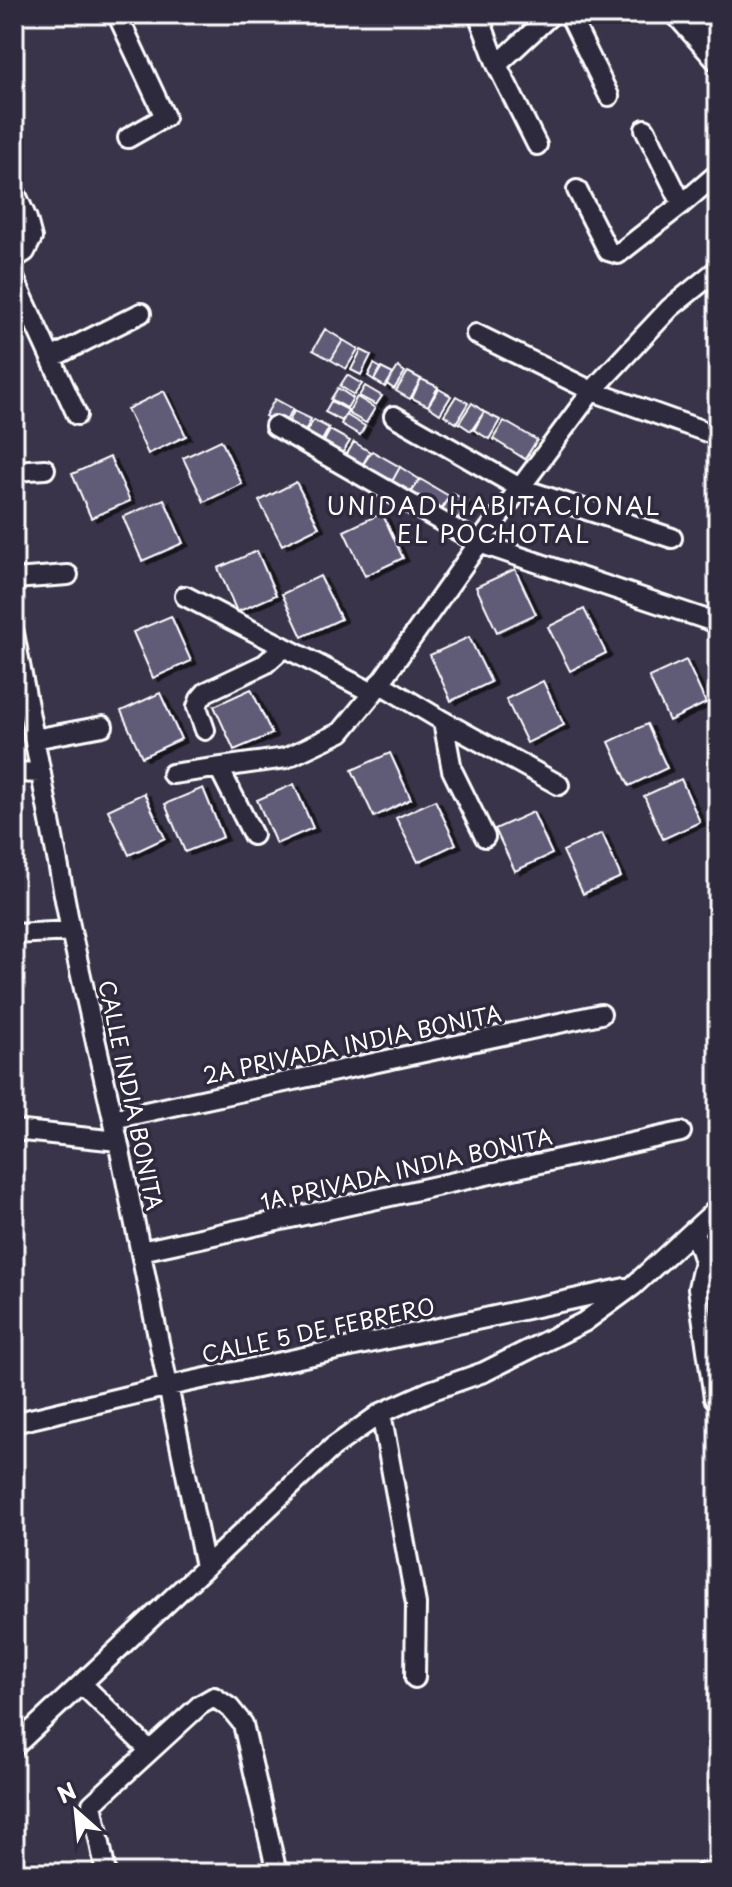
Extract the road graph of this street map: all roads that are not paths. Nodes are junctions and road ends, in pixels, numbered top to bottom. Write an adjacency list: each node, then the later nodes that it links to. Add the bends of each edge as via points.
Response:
1 (117, 14): 10 (street, via 165,117)
2 (478, 14): 7 (street)
3 (552, 14): 7 (street)
4 (569, 14): 8 (street)
5 (680, 14): 6 (street)
6 (718, 57)
7 (497, 65): 11 (street)
8 (609, 96)
9 (645, 129): 15 (street)
10 (128, 138)
11 (537, 145)
12 (718, 173): 15 (street)
13 (14, 190): 16 (street, via 32,238)
14 (577, 190): 15 (street, via 608,251 618,254)
15 (682, 204)
16 (14, 259)
17 (718, 269): 22 (street, via 670,308)
18 (14, 278): 21 (street)
19 (141, 313): 21 (street)
20 (476, 334): 22 (street)
21 (51, 358): 23 (street)
22 (592, 391): 26 (street); 29 (street)
23 (77, 415)
24 (394, 416): 29 (street)
25 (275, 426): 31 (street)
26 (718, 436)
27 (45, 469): 28 (street)
28 (14, 471)
29 (520, 488): 30 (street); 31 (street)
30 (672, 538)
31 (479, 543): 35 (street); 38 (street)
32 (68, 575): 33 (street)
33 (14, 579)
34 (185, 596): 37 (street)
35 (711, 621)
36 (14, 633): 42 (street, CALLE INDIA BONITA)
37 (284, 647): 38 (street); 41 (street, via 265,664 206,692 197,707)
38 (376, 688): 39 (street); 43 (street, via 341,732 286,758)
39 (443, 721): 47 (street); 49 (street, via 452,770)
40 (103, 726): 42 (street)
41 (205, 730)
42 (34, 739): 45 (street, CALLE INDIA BONITA)
43 (219, 768): 46 (street); 48 (street)
44 (14, 772): 45 (street)
45 (41, 773): 50 (street, CALLE INDIA BONITA)
46 (172, 774)
47 (559, 785)
48 (253, 835)
49 (485, 837)
50 (71, 931): 51 (street); 53 (street, CALLE INDIA BONITA)
51 (14, 934)
52 (601, 1014): 53 (street, 2A PRIVADA INDIA BONITA)
53 (113, 1119): 56 (street, CALLE INDIA BONITA)
54 (14, 1130): 56 (street)
55 (681, 1132): 59 (street, 1A PRIVADA INDIA BONITA)
56 (118, 1141): 59 (street, CALLE INDIA BONITA)
57 (718, 1208): 58 (street)
58 (694, 1232): 60 (street); 62 (street, via 704,1261 698,1288)
59 (141, 1251): 61 (street, CALLE INDIA BONITA)
60 (633, 1286): 61 (street, CALLE 5 DE FEBRERO); 63 (street, via 555,1337)
61 (169, 1386): 64 (street, CALLE 5 DE FEBRERO); 65 (street, CALLE INDIA BONITA)
62 (714, 1398)
63 (381, 1413): 65 (street, via 333,1447); 66 (street, via 416,1604)
64 (14, 1423)
65 (205, 1567): 67 (street)
66 (415, 1678)
67 (82, 1684): 68 (street); 69 (street)
68 (14, 1747)
69 (149, 1750): 71 (street, via 92,1804); 72 (street, via 214,1697 230,1708 243,1724)
70 (718, 1870): 73 (street)
71 (106, 1873)
72 (277, 1873)
73 (704, 1873)

